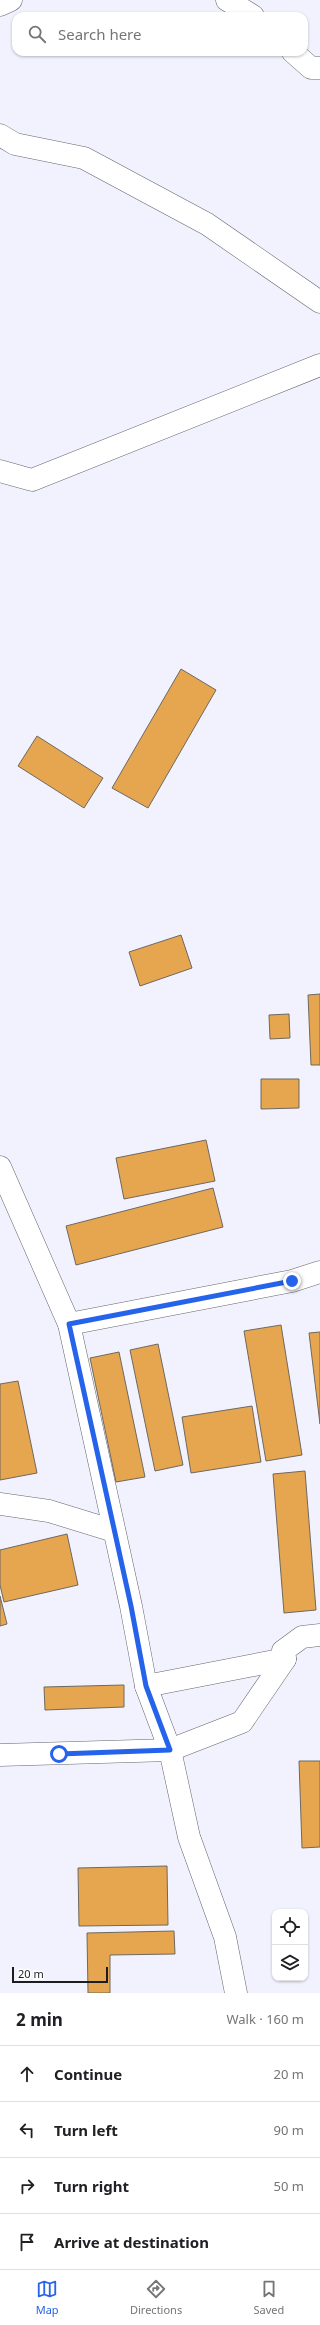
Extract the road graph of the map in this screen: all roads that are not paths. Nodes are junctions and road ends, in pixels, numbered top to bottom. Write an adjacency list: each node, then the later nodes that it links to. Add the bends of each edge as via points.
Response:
1 (11, 0): 3 (street)
2 (227, 0): 4 (street)
3 (0, 4)
4 (246, 12)
5 (298, 56): 6 (street, via 311,68)
6 (320, 68)
7 (0, 135): 8 (street, via 15,144 84,158 207,224)
8 (320, 302)
9 (320, 365): 10 (street, via 32,480)
10 (0, 471)
11 (0, 1167): 13 (street)
12 (320, 1272): 13 (street, via 292,1281)
13 (69, 1324): 15 (street)
14 (0, 1504): 15 (street, via 48,1511)
15 (114, 1531): 18 (street)
16 (320, 1635): 17 (street, via 302,1637 283,1651)
17 (285, 1659): 18 (street); 19 (street, via 242,1722)
18 (146, 1686): 19 (street)
19 (170, 1750): 20 (street); 21 (street, via 189,1837 225,1937)
20 (0, 1755)
21 (236, 1993)

